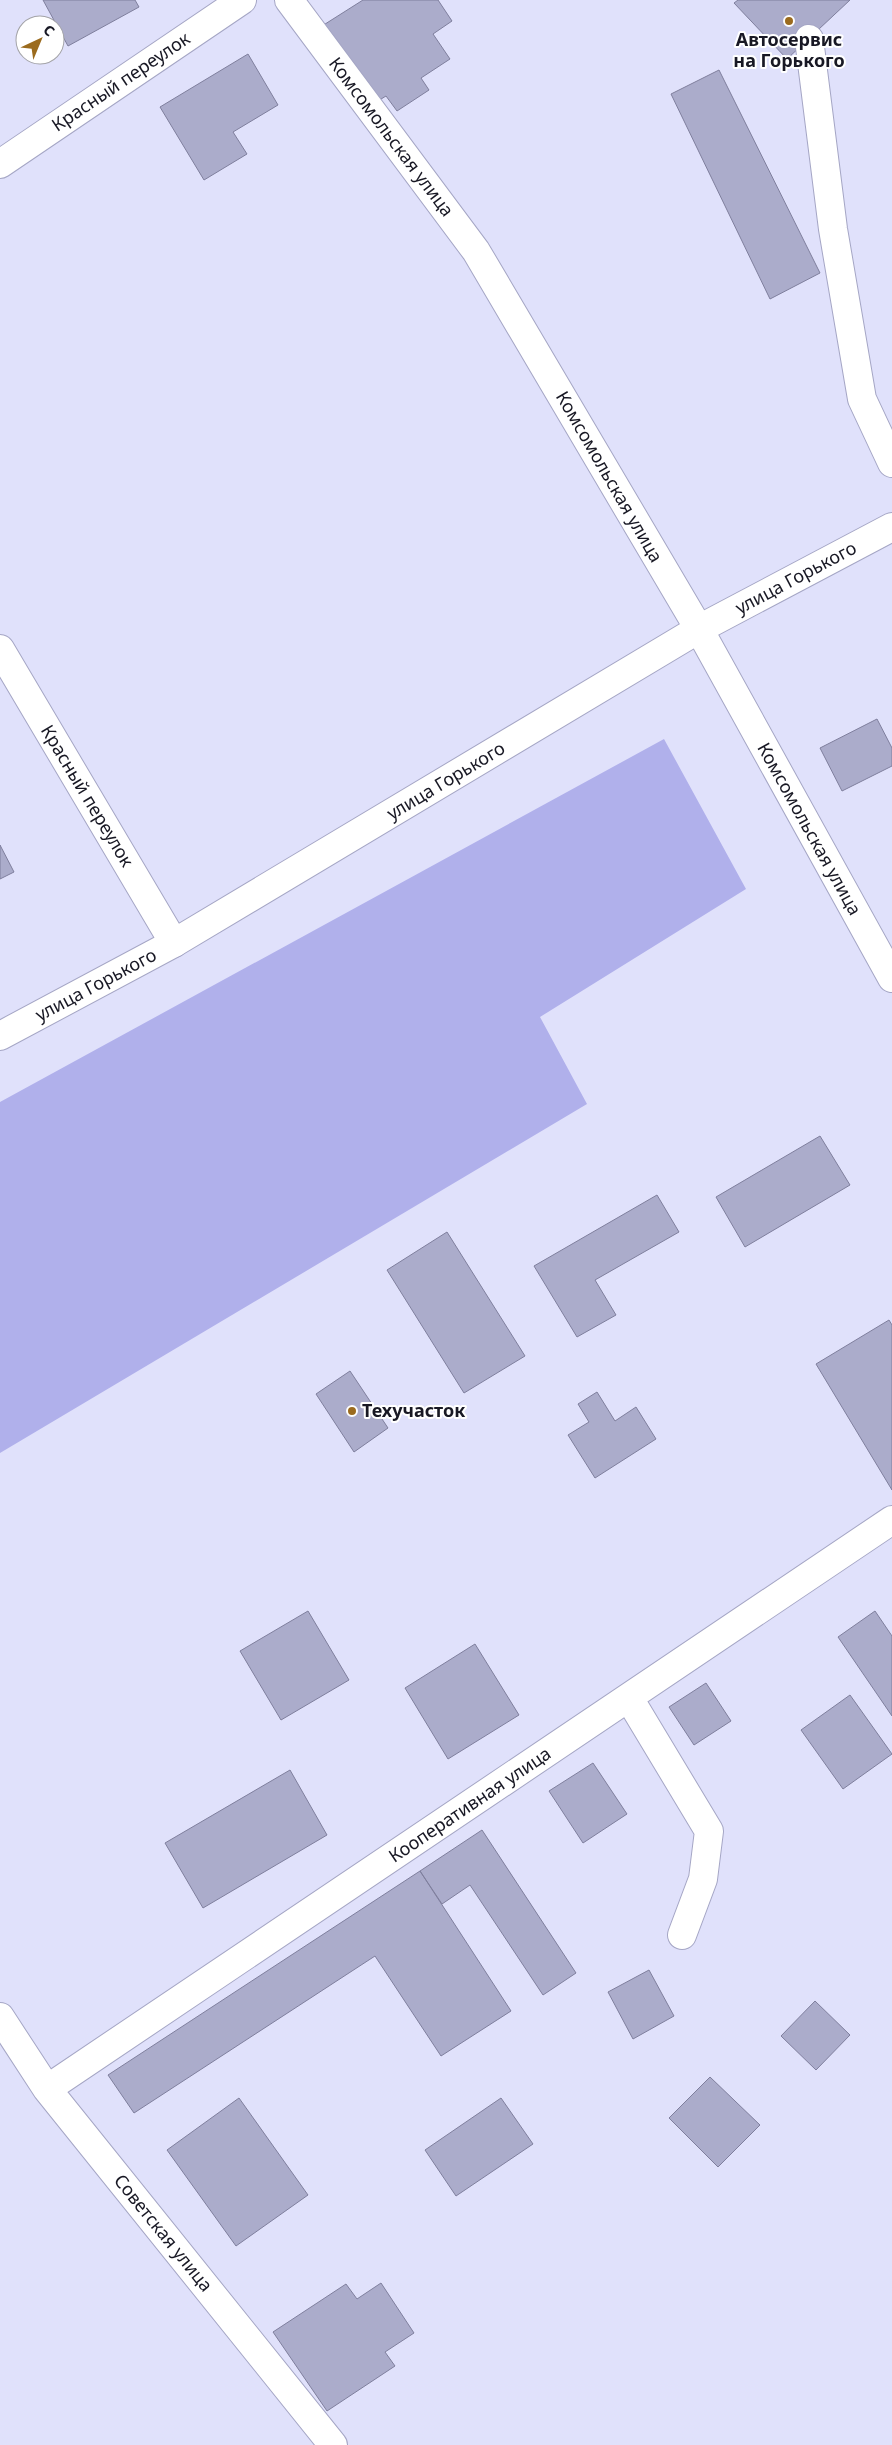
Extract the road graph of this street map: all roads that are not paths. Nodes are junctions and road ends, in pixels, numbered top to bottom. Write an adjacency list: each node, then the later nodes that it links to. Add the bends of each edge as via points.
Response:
1 (242, 0): 4 (street, Красный переулок)
2 (289, 0): 7 (street, Комсомольская улица, via 476,251)
3 (809, 38): 5 (street, via 833,229 862,399)
4 (0, 164)
5 (892, 463)
6 (892, 527): 7 (street, улица Горького)
7 (699, 630): 9 (street, улица Горького); 10 (street, Комсомольская улица)
8 (0, 649): 9 (street, Красный переулок)
9 (174, 943): 11 (street, улица Горького)
10 (892, 978)
11 (0, 1036)
12 (892, 1520): 13 (street, Кооперативная улица)
13 (628, 1698): 14 (street, via 709,1831 703,1879); 16 (street, Кооперативная улица)
14 (682, 1935)
15 (0, 2017): 16 (street, Советская улица)
16 (48, 2089): 17 (street, Советская улица)
17 (334, 2445)

